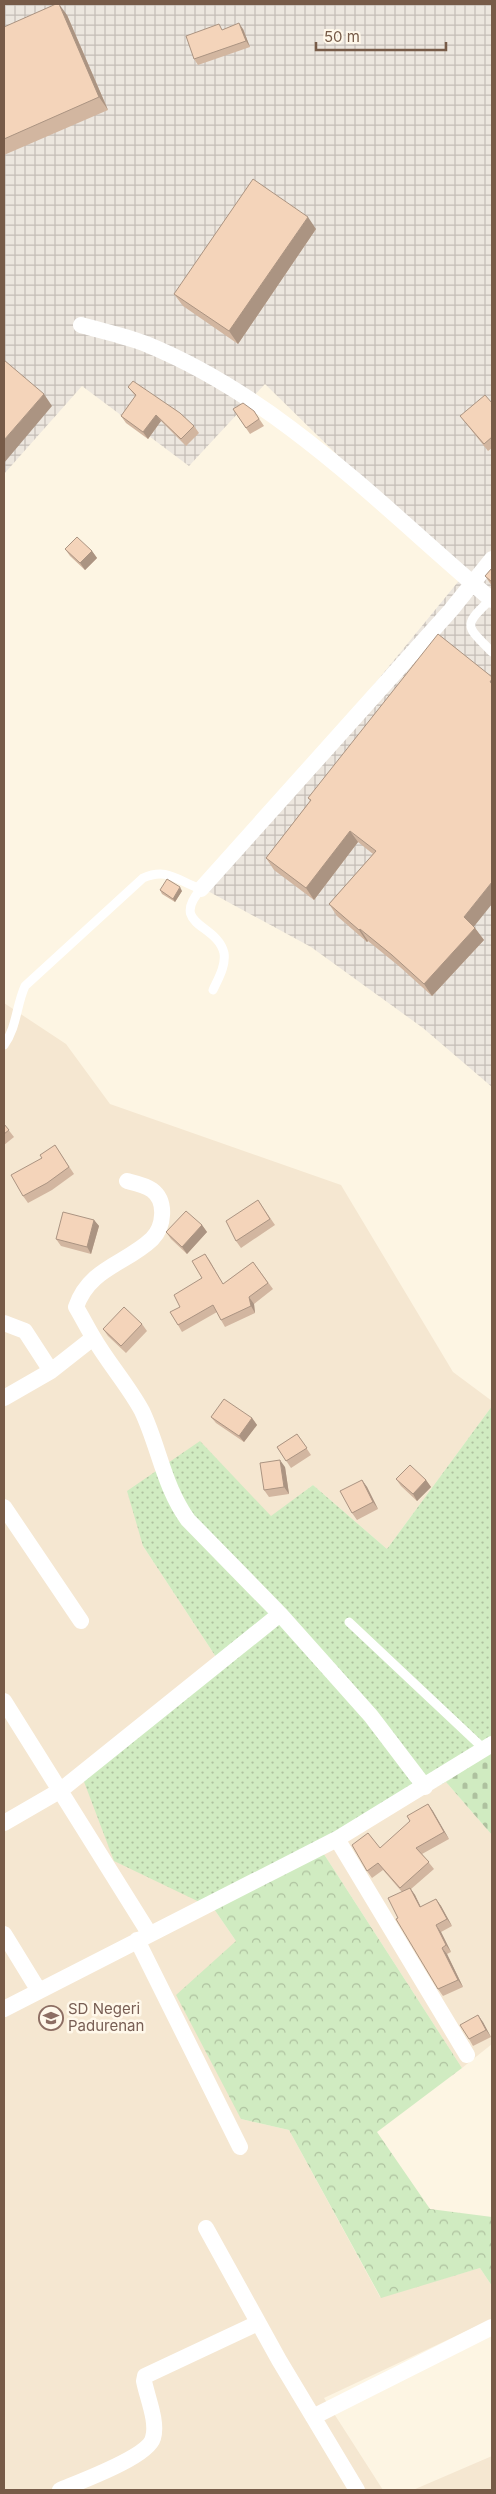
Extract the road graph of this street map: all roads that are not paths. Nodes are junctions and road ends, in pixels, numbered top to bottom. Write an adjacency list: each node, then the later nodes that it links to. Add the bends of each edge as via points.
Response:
1 (81, 325): 3 (street, via 146,344 219,380 247,398 321,451)
2 (492, 560): 3 (street)
3 (474, 584): 4 (street); 6 (street)
4 (492, 600): 5 (lane, via 471,618 470,625 472,632)
5 (492, 652)
6 (201, 889): 7 (lane, via 191,900 190,913 216,939 224,954 224,965); 8 (lane, via 162,872 143,878 25,986 19,1000 17,1019)
7 (213, 990)
8 (4, 1045)
9 (127, 1181): 11 (street, via 153,1191 159,1200 160,1228 151,1239 107,1268 82,1290 76,1307)
10 (4, 1323): 12 (street, via 25,1331)
11 (93, 1338): 12 (street); 15 (street, via 136,1400 149,1426 176,1503 215,1549)
12 (51, 1371): 13 (street)
13 (4, 1398)
14 (4, 1507): 16 (street)
15 (280, 1614): 20 (street, via 371,1716); 21 (street)
16 (81, 1621)
17 (349, 1622): 19 (lane)
18 (4, 1705): 21 (street)
19 (488, 1746): 20 (street)
20 (425, 1787): 23 (street)
21 (60, 1790): 22 (street); 25 (street)
22 (4, 1823)
23 (337, 1839): 25 (street, via 217,1902); 28 (street)
24 (4, 1934): 26 (street)
25 (143, 1936): 26 (street); 29 (street)
26 (39, 1991): 27 (street)
27 (4, 2009)
28 (467, 2055)
29 (240, 2147)
30 (206, 2228): 31 (street)
31 (258, 2323): 33 (street); 34 (street, via 145,2376 154,2428 153,2439 148,2446 133,2457)
32 (492, 2327): 33 (street)
33 (313, 2416): 35 (street)
34 (60, 2490)
35 (357, 2490)

